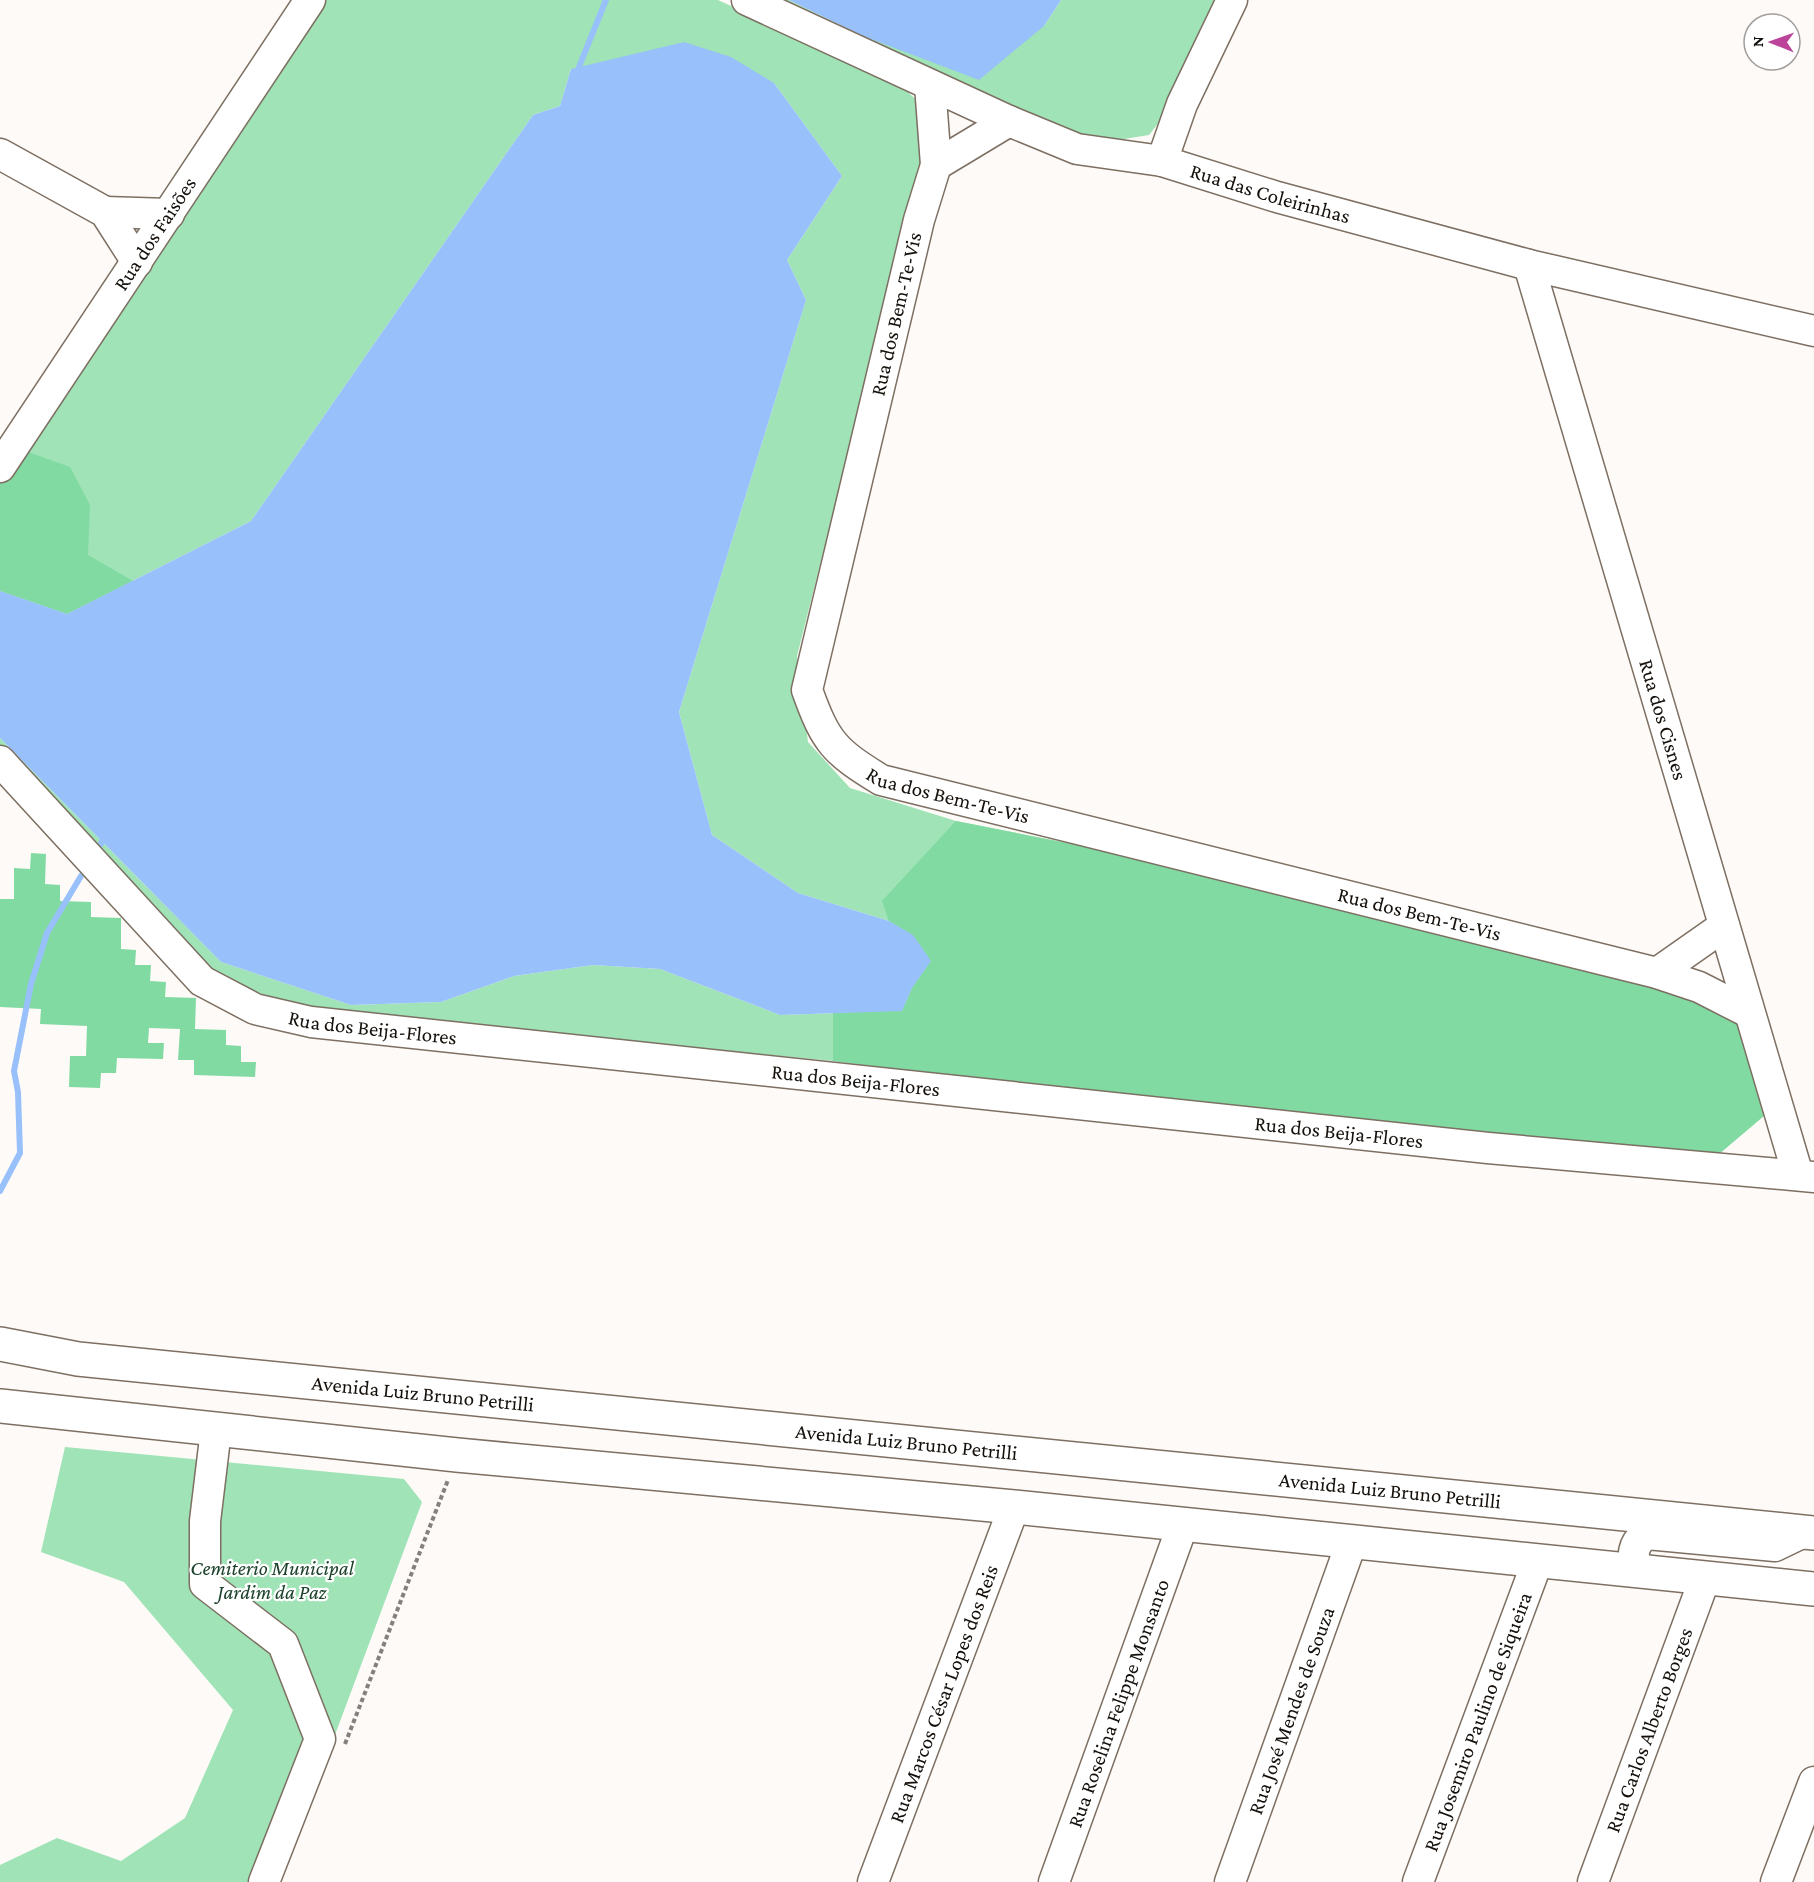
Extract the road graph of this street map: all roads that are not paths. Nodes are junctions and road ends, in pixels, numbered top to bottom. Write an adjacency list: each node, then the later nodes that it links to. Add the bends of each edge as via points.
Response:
1 (310, 0): 10 (street, Rua dos Faisões)
2 (747, 0): 4 (street, Rua das Coleirinhas)
3 (1232, 0): 7 (street, via 1182,104)
4 (930, 85): 5 (street, Rua das Coleirinhas); 8 (street, Rua dos Bem-Te-Vis)
5 (1009, 121): 7 (street, Rua das Coleirinhas, via 1077,149); 8 (street)
6 (0, 154): 9 (street)
7 (1162, 161): 12 (street, Rua das Coleirinhas, via 1277,197)
8 (936, 165): 17 (street, Rua dos Bem-Te-Vis, via 919,220 807,690 821,729 844,757 881,780)
9 (105, 212): 10 (street); 11 (street)
10 (169, 214): 11 (street, Rua dos Faisões)
11 (136, 262): 14 (street, Rua dos Faisões)
12 (1529, 265): 13 (street, Rua das Coleirinhas); 16 (street, Rua dos Cisnes)
13 (1814, 331)
14 (0, 467)
15 (0, 761): 19 (street, Rua dos Beija-Flores, via 202,981 255,1009 311,1022 1488,1148)
16 (1725, 926): 17 (street); 18 (street, Rua dos Cisnes)
17 (1658, 973): 18 (street, Rua dos Bem-Te-Vis, via 1699,987)
18 (1748, 1012): 19 (street, Rua dos Cisnes)
19 (1806, 1176)
20 (0, 1344): 24 (main road, Avenida Luiz Bruno Petrilli, via 78,1359)
21 (0, 1406): 22 (main road)
22 (216, 1430): 23 (main road); 34 (street, via 205,1521 205,1584 283,1644 320,1739)
23 (1014, 1507): 25 (main road); 35 (street, Rua Marcos César Lopes dos Reis)
24 (1595, 1511): 26 (main road, Avenida Luiz Bruno Petrilli); 29 (street, via 1626,1534 1624,1544 1613,1557)
25 (1183, 1524): 27 (main road); 36 (street, Rua Roselina Felippe Monsanto)
26 (1809, 1532): 30 (street, via 1775,1546 1647,1534 1633,1554)
27 (1352, 1541): 28 (main road); 37 (street, Rua José Mendes de Souza)
28 (1538, 1560): 29 (main road); 38 (street, Rua Josemiro Paulino de Siqueira)
29 (1591, 1566): 30 (main road)
30 (1639, 1571): 31 (main road)
31 (1705, 1578): 32 (main road); 39 (street, Rua Carlos Alberto Borges)
32 (1814, 1588)
33 (1814, 1782): 40 (street)
34 (264, 1882)
35 (873, 1882)
36 (1054, 1882)
37 (1230, 1882)
38 (1418, 1882)
39 (1593, 1882)
40 (1776, 1882)

